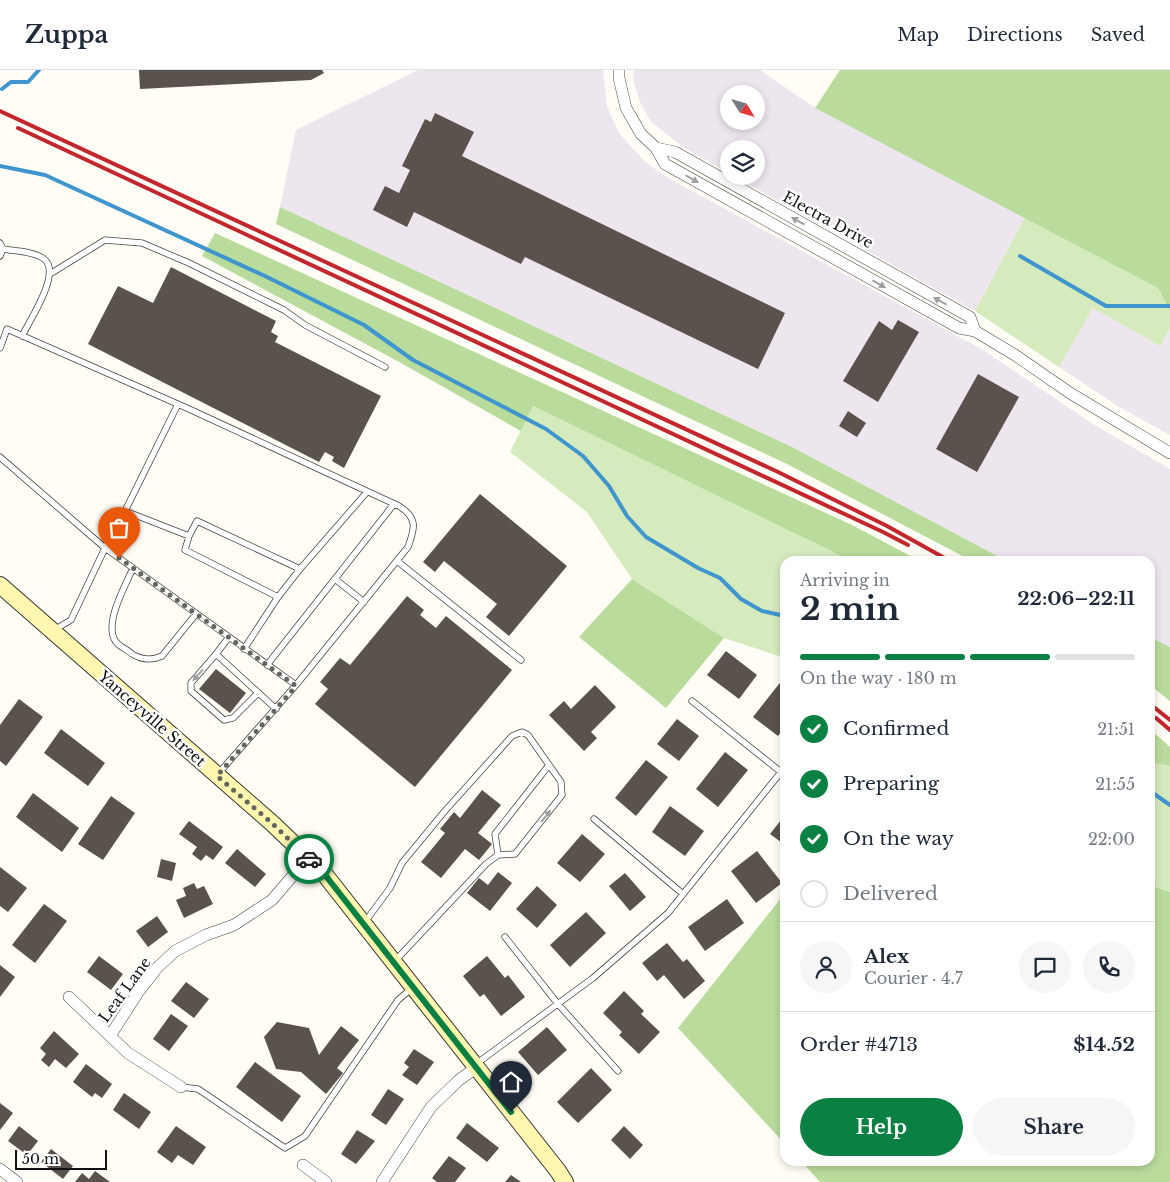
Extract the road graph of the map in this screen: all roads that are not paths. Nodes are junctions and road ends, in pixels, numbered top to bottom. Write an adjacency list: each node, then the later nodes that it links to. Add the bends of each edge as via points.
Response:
1 (619, 70): 2 (street, Electra Drive, via 626,108 641,134)
2 (656, 148): 6 (street, Electra Drive, one-way to 2, via 675,152); 7 (street, Electra Drive, one-way to 7, via 665,164)
3 (0, 243): 4 (lane)
4 (2, 249): 5 (lane); 8 (lane, via 43,258 49,264)
5 (0, 256)
6 (862, 256): 7 (lane); 9 (street, Electra Drive, one-way to 6, via 970,317)
7 (854, 270): 9 (street, Electra Drive, one-way to 9, via 959,328)
8 (50, 274): 11 (lane); 13 (lane, via 105,240 142,243 284,310 305,325)
9 (975, 331): 15 (street, Electra Drive)
10 (2, 336): 11 (lane, via 7,329); 12 (lane)
11 (22, 336): 14 (lane)
12 (0, 348)
13 (384, 367)
14 (178, 404): 17 (lane); 19 (lane)
15 (1170, 453)
16 (0, 457): 21 (lane)
17 (367, 492): 18 (lane); 24 (lane)
18 (394, 504): 22 (lane, via 409,512 414,521 414,533); 25 (lane)
19 (125, 511): 20 (lane); 21 (lane)
20 (189, 536): 24 (lane, via 197,521); 27 (lane, via 185,550)
21 (105, 548): 23 (lane); 30 (lane, via 71,620)
22 (397, 561): 28 (lane); 34 (lane)
23 (133, 568): 29 (lane); 29 (lane, via 114,614 111,628 116,642 140,659 154,660 162,656)
24 (300, 569): 27 (lane)
25 (335, 579): 28 (lane); 35 (lane)
26 (0, 585): 30 (main road, Yanceyville Street)
27 (278, 597): 32 (lane)
28 (364, 602): 36 (lane)
29 (196, 614): 31 (lane)
30 (52, 632): 43 (main road, Yanceyville Street)
31 (230, 637): 32 (lane); 33 (lane)
32 (244, 649): 35 (lane)
33 (216, 654): 37 (lane); 37 (lane, one-way to 37, via 191,683 191,691 224,720 233,718)
34 (521, 660)
35 (267, 664): 36 (lane)
36 (296, 686): 39 (lane)
37 (258, 693): 39 (lane)
38 (692, 701): 41 (lane)
39 (276, 709): 43 (lane)
40 (548, 765): 45 (lane, via 494,834); 45 (lane, one-way to 40, via 515,854 562,795 561,782); 48 (lane, via 528,735 522,732 512,736 402,864 390,888)
41 (780, 767)
42 (780, 773): 47 (lane)
43 (217, 776): 46 (main road, Yanceyville Street)
44 (594, 818): 47 (lane)
45 (498, 855): 50 (lane)
46 (308, 858): 48 (main road, Yanceyville Street); 54 (street, Leaf Lane, via 272,900 234,925 175,951 139,991)
47 (683, 894): 53 (lane, via 668,913)
48 (363, 924): 50 (main road, Yanceyville Street)
49 (505, 937): 53 (lane)
50 (394, 962): 51 (main road, Yanceyville Street)
51 (413, 987): 55 (main road, Yanceyville Street); 57 (lane, via 398,1000 304,1136 285,1148 198,1089)
52 (69, 997): 54 (street)
53 (558, 1004): 55 (lane); 56 (lane)
54 (110, 1036): 57 (street, via 128,1053)
55 (475, 1066): 62 (street, via 432,1107); 63 (main road, Yanceyville Street)
56 (618, 1071)
57 (181, 1087)
58 (303, 1165): 61 (street)
59 (0, 1169): 60 (street)
60 (17, 1182)
61 (326, 1182)
62 (382, 1182)
63 (565, 1182)

